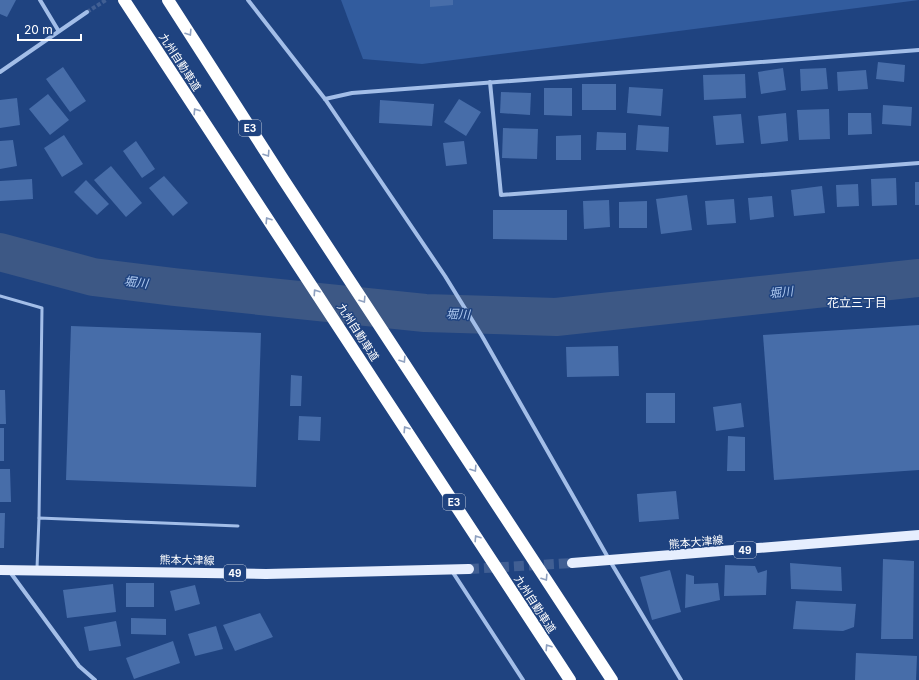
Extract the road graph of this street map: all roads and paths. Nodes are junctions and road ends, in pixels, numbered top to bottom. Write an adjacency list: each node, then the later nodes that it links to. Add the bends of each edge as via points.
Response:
1 (40, 0): 6 (street)
2 (124, 0): 24 (highway, 九州自動車道 / E3, one-way to 2)
3 (168, 0): 25 (highway, 九州自動車道 / E3, one-way to 25)
4 (248, 0): 10 (street)
5 (87, 12): 6 (street)
6 (58, 30): 8 (street)
7 (919, 50): 9 (street)
8 (0, 72)
9 (490, 82): 10 (street, via 352,93); 11 (street, via 502,195)
10 (325, 99): 16 (street, via 445,276)
11 (919, 163)
12 (0, 296): 13 (lane, via 42,308)
13 (39, 518): 14 (lane); 19 (lane)
14 (238, 526)
15 (919, 535): 16 (main road, 熊本大津線 / 49)
16 (610, 561): 17 (main road, 熊本大津線 / 49); 26 (street)
17 (572, 563)
18 (5, 570): 19 (main road, 熊本大津線 / 49); 22 (street, via 79,666)
19 (37, 570): 21 (main road, 熊本大津線 / 49, via 266,574)
20 (469, 570): 21 (main road, 熊本大津線 / 49)
21 (452, 571): 23 (street)
22 (95, 680)
23 (523, 680)
24 (570, 680)
25 (612, 680)
26 (681, 680)

